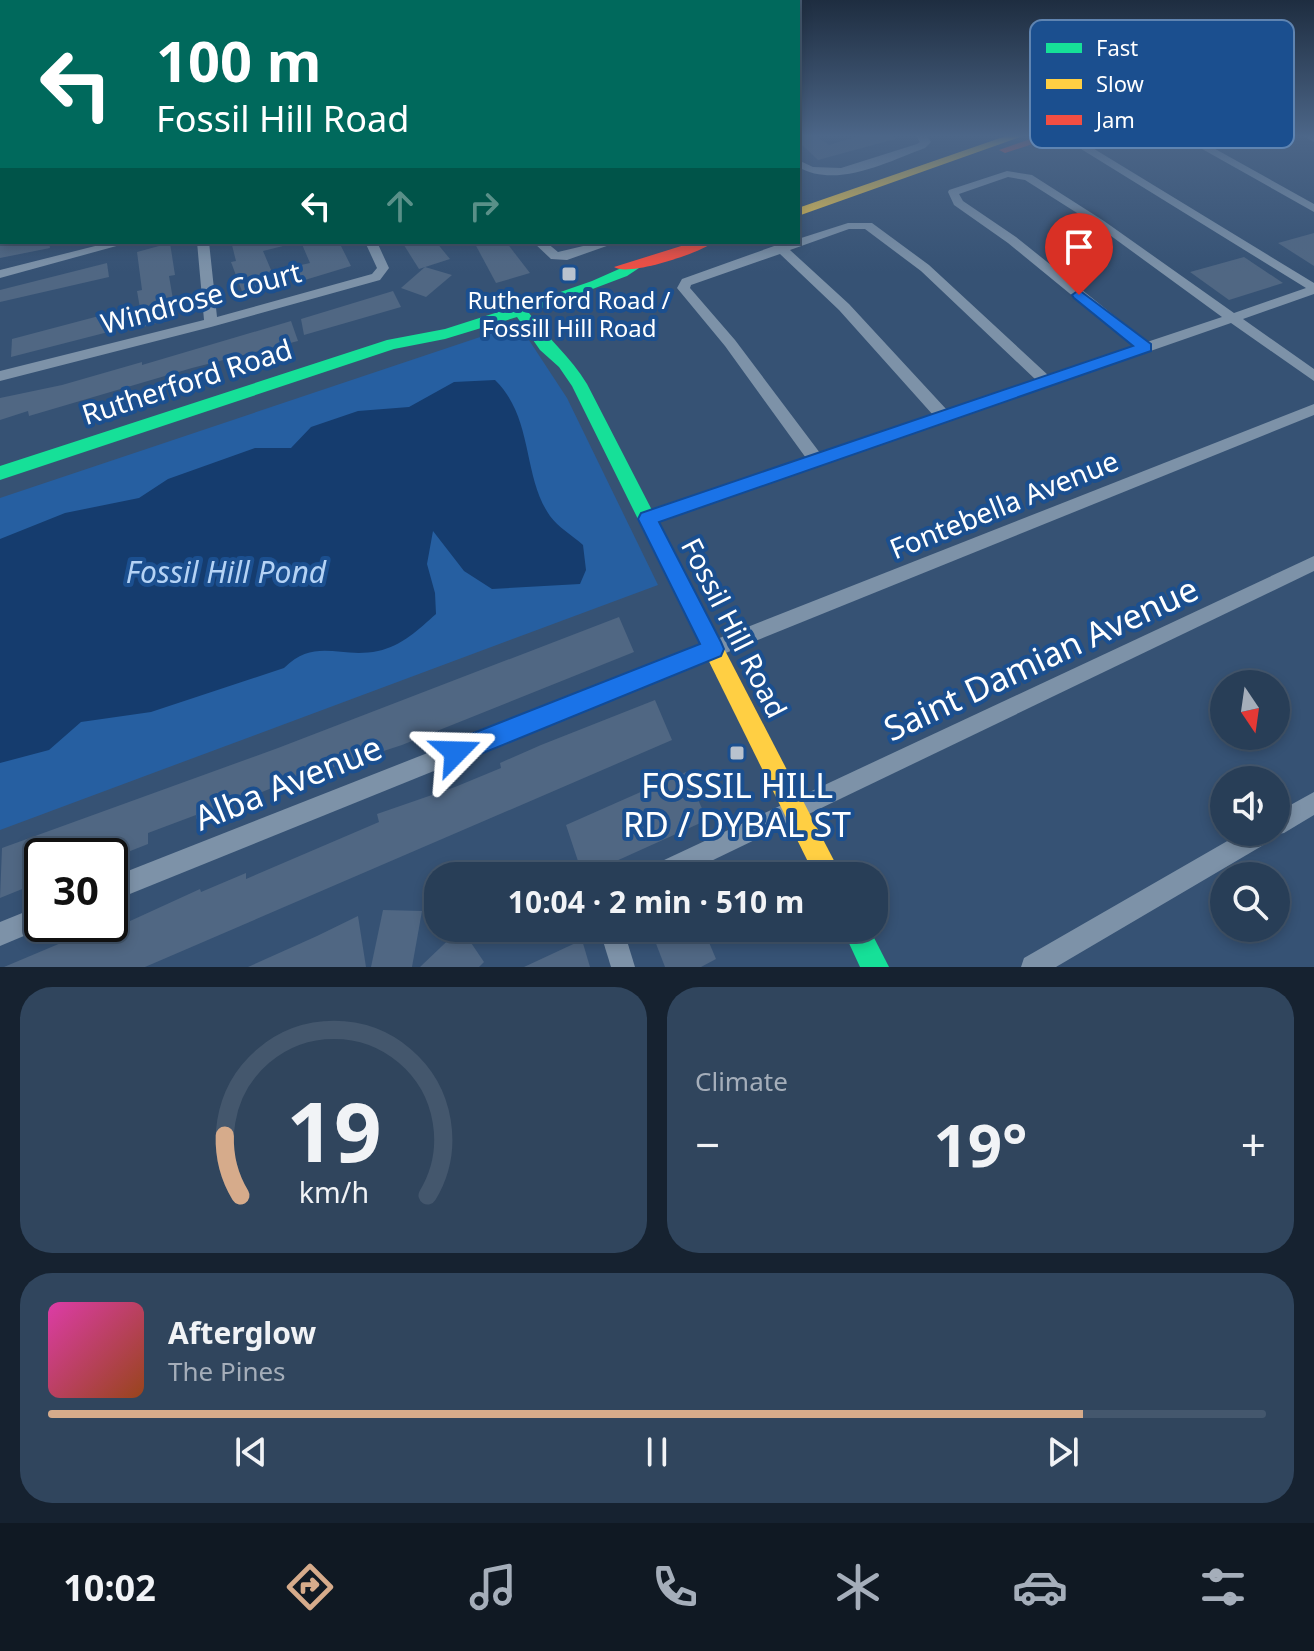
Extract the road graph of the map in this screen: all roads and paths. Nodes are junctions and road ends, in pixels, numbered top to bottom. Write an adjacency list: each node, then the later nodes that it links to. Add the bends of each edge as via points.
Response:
1 (891, 181): 8 (main road)
2 (986, 181): 24 (street, via 953,192 958,203)
3 (1034, 181): 22 (street)
4 (1138, 181): 20 (street)
5 (1154, 181): 19 (street)
6 (1264, 181): 7 (street)
7 (1314, 209)
8 (800, 211)
9 (800, 242): 27 (street, via 868,225 925,268)
10 (117, 244): 18 (street)
11 (203, 244): 23 (street)
12 (372, 244): 23 (street, Windrose Court, via 383,268 376,277)
13 (541, 244): 14 (street, via 555,256 567,256)
14 (606, 244)
15 (701, 244): 21 (main road, Rutherford Road, via 635,266 614,280)
16 (793, 244): 17 (street)
17 (781, 248): 29 (street, via 844,307); 30 (street, via 697,277 683,288)
18 (0, 274)
19 (1314, 278)
20 (1314, 289): 22 (street)
21 (523, 302): 31 (main road, Rutherford Road, via 414,330 392,344); 32 (main road, Fossil Hill Road, via 545,346 565,363)
22 (1232, 318): 24 (street); 26 (street)
23 (211, 323): 25 (street, Windrose Court)
24 (1145, 348): 27 (street)
25 (0, 376)
26 (1314, 376)
27 (1047, 382): 29 (street)
28 (1314, 409): 34 (street, Fontebella Avenue)
29 (944, 417): 30 (street)
30 (817, 461): 32 (street)
31 (0, 473)
32 (647, 519): 34 (main road, Fossil Hill Road)
33 (1314, 563): 36 (street, Saint Damian Avenue)
34 (713, 649): 36 (main road, Fossil Hill Road); 41 (street, Alba Avenue)
35 (1314, 803): 37 (street)
36 (795, 810): 39 (street, Saint Damian Avenue); 40 (main road, Fossil Hill Road)
37 (1290, 817)
38 (1240, 846): 48 (street)
39 (685, 862)
40 (822, 862)
41 (128, 883)
42 (24, 924): 43 (street)
43 (0, 934)
44 (615, 942): 46 (street)
45 (862, 942): 47 (main road)
46 (623, 967)
47 (875, 967)
48 (1033, 967)

